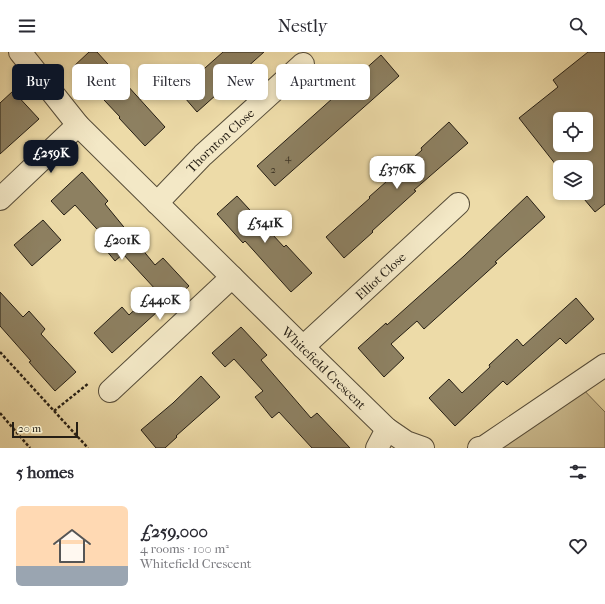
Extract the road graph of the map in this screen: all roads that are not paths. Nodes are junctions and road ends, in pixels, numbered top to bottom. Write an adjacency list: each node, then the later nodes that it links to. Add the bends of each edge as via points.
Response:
1 (20, 52): 3 (street, Whitefield Crescent)
2 (276, 89): 5 (street, Thornton Close, via 203,155)
3 (78, 125): 4 (street); 5 (street, Whitefield Crescent)
4 (0, 199)
5 (157, 203): 7 (street, Whitefield Crescent)
6 (458, 204): 8 (street, Elliot Close)
7 (232, 277): 8 (street, Whitefield Crescent); 10 (street)
8 (303, 347): 11 (street, Whitefield Crescent)
9 (605, 365): 13 (street, via 508,432)
10 (110, 391)
11 (382, 439): 12 (street, Whitefield Crescent, via 406,442)
12 (423, 448)
13 (479, 448)

